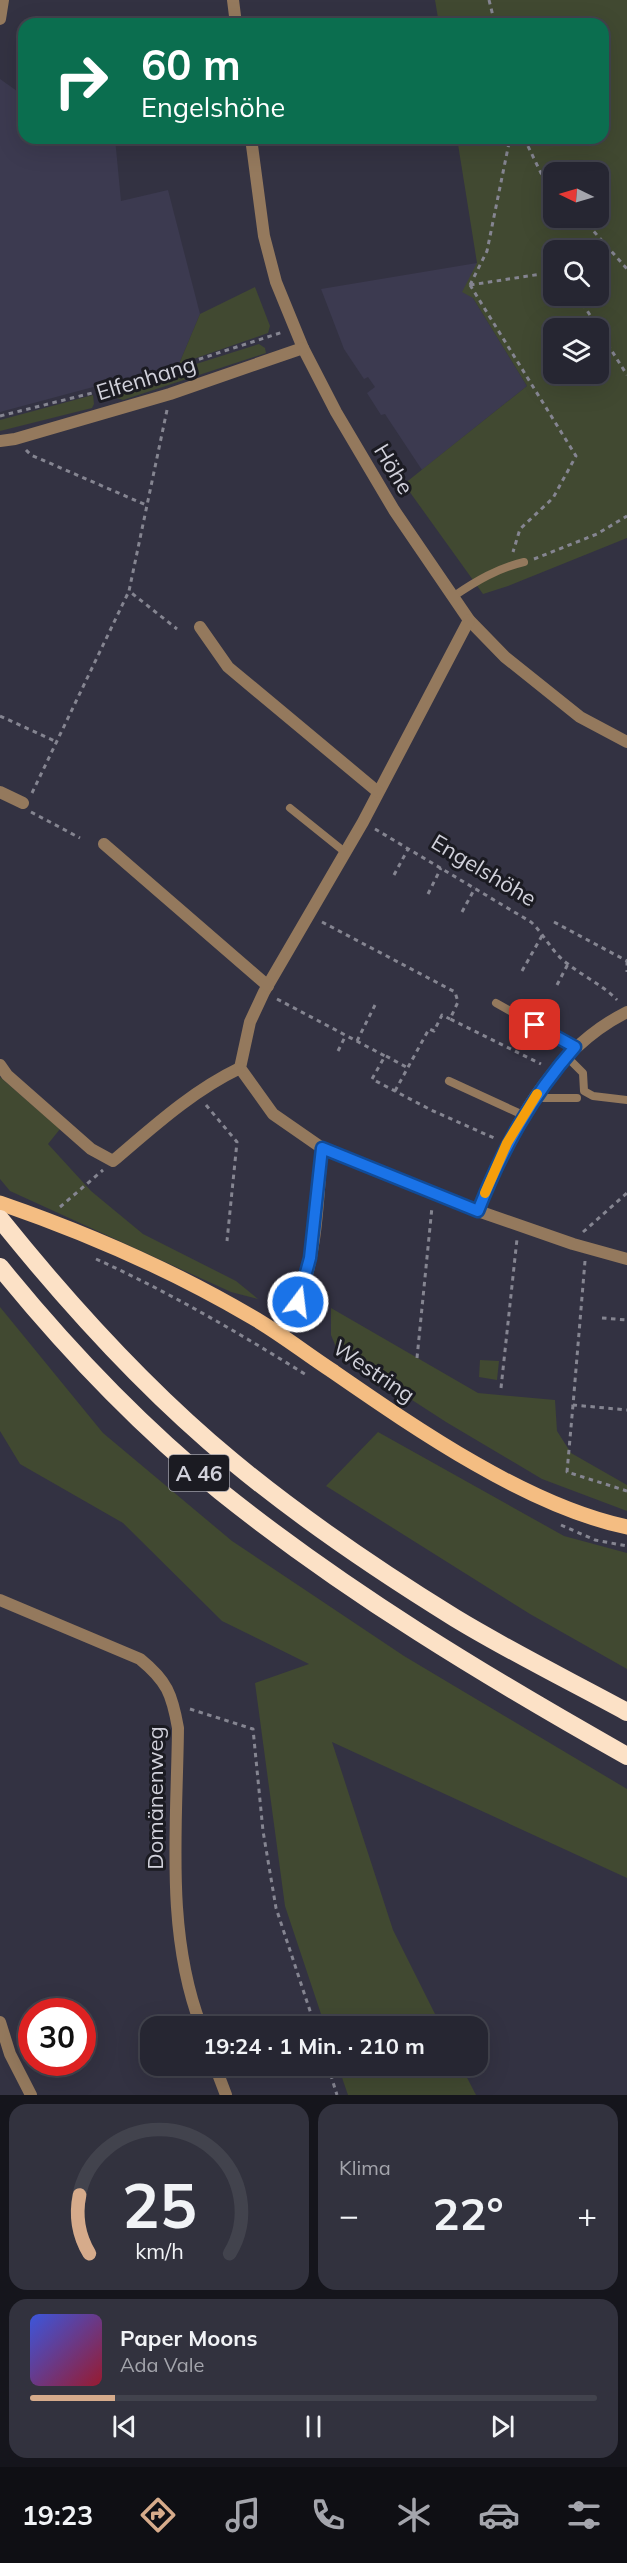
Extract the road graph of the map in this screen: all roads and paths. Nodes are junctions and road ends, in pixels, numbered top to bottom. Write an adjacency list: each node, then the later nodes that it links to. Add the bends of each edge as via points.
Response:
1 (3, 0): 6 (street)
2 (233, 0): 4 (street)
3 (489, 0): 5 (path)
4 (235, 18)
5 (494, 18)
6 (0, 19)
7 (252, 144): 15 (street, Höhe, via 264,236 276,282)
8 (509, 144): 14 (path, via 487,251)
9 (527, 144): 10 (path)
10 (543, 175)
11 (591, 228): 12 (path)
12 (627, 269)
13 (543, 274): 14 (path)
14 (470, 285): 26 (path, via 576,456 553,498 520,529)
15 (295, 328): 17 (street, Höhe); 20 (path, via 104,390)
16 (609, 346): 18 (path)
17 (303, 348): 19 (street, Elfenhang); 28 (street, Höhe, via 394,510)
18 (627, 375)
19 (170, 394): 21 (street, Elfenhang); 23 (path)
20 (0, 416)
21 (15, 440): 22 (street, Elfenhang); 23 (path, via 31,455)
22 (0, 441)
23 (146, 505): 27 (path)
24 (627, 516): 25 (path, via 597,534)
25 (524, 562): 26 (lane)
26 (512, 565): 28 (lane, via 477,580)
27 (129, 591): 31 (path); 33 (path)
28 (454, 596): 29 (street, Höhe)
29 (469, 621): 34 (street, Höhe, via 505,657 580,717); 36 (street)
30 (200, 627): 36 (street, via 228,667)
31 (177, 629)
32 (0, 716): 33 (path)
33 (57, 742): 37 (path)
34 (627, 742)
35 (0, 792): 37 (street)
36 (378, 792): 39 (street)
37 (26, 803): 40 (path)
38 (290, 808): 43 (lane)
39 (363, 822): 42 (path, Engelshöhe); 43 (street)
40 (80, 838)
41 (104, 844): 57 (street)
42 (408, 849): 44 (path, Engelshöhe); 45 (path)
43 (346, 853): 49 (street)
44 (441, 868): 46 (path, Engelshöhe); 47 (path)
45 (394, 875)
46 (475, 888): 48 (path); 51 (path, Engelshöhe, via 531,922)
47 (428, 894)
48 (462, 912)
49 (310, 915): 57 (street); 61 (path, via 455,992 458,1002)
50 (554, 922): 52 (path)
51 (543, 934): 53 (path, Engelshöhe); 54 (path)
52 (627, 961): 55 (path)
53 (568, 964): 56 (path); 60 (path, Engelshöhe, via 607,989)
54 (522, 971)
55 (627, 972)
56 (557, 985)
57 (266, 989): 62 (path); 68 (street, via 250,1022)
58 (496, 1003): 65 (lane)
59 (375, 1005): 63 (path)
60 (624, 1008): 65 (street)
61 (450, 1019): 69 (path, via 442,1015 434,1032 429,1029); 70 (path)
62 (346, 1035): 63 (path); 64 (path)
63 (357, 1041): 66 (path)
64 (338, 1051)
65 (571, 1052): 70 (street); 76 (lane, via 583,1073 584,1091 593,1096)
66 (385, 1056): 69 (path); 72 (path, via 372,1079)
67 (0, 1065): 80 (street, via 92,1149)
68 (240, 1068): 73 (street); 79 (street, via 273,1114)
69 (408, 1068): 72 (path)
70 (555, 1071): 74 (street)
71 (448, 1081): 77 (lane)
72 (395, 1091): 78 (path)
73 (196, 1093): 80 (street); 88 (path, via 237,1142)
74 (535, 1098): 75 (lane); 77 (street)
75 (577, 1098)
76 (627, 1100)
77 (523, 1115): 78 (street)
78 (507, 1143): 84 (street)
79 (322, 1148): 81 (street); 96 (street, via 310,1258 298,1302)
80 (113, 1161): 86 (path)
81 (433, 1193): 84 (street); 97 (path)
82 (627, 1193): 89 (path)
83 (0, 1203): 86 (main road, Westring)
84 (478, 1211): 89 (street)
85 (0, 1219): 108 (highway, A 46, via 68,1301 134,1371 233,1462 332,1537 457,1619)
86 (46, 1219): 96 (main road, Westring, via 155,1264)
87 (517, 1239): 99 (path)
88 (227, 1241)
89 (573, 1244): 90 (street)
90 (587, 1248): 92 (street); 100 (path)
91 (88, 1255): 98 (path, via 147,1282)
92 (627, 1259)
93 (4, 1272): 109 (highway, A 46, via 109,1389 219,1490 308,1557 422,1633)
94 (602, 1318): 95 (path)
95 (627, 1320)
96 (281, 1335): 104 (main road, Westring, via 425,1432 511,1482 558,1505)
97 (417, 1358)
98 (315, 1380)
99 (501, 1388)
100 (573, 1405): 101 (path); 102 (path, via 567,1472)
101 (627, 1410)
102 (627, 1491)
103 (554, 1521): 105 (path, via 595,1540)
104 (627, 1527)
105 (627, 1546)
106 (0, 1600): 107 (street, Domänenweg, via 140,1659 159,1674)
107 (174, 1703): 110 (street, Domänenweg, via 178,1728 177,1904 181,1948); 111 (path, via 253,1729 263,1831 276,1908)
108 (627, 1712)
109 (627, 1756)
110 (198, 2016)
111 (312, 2016)
112 (0, 2022): 115 (street, via 10,2055)
113 (220, 2076): 116 (street)
114 (331, 2076): 117 (path)
115 (31, 2095)
116 (226, 2095)
117 (338, 2095)

